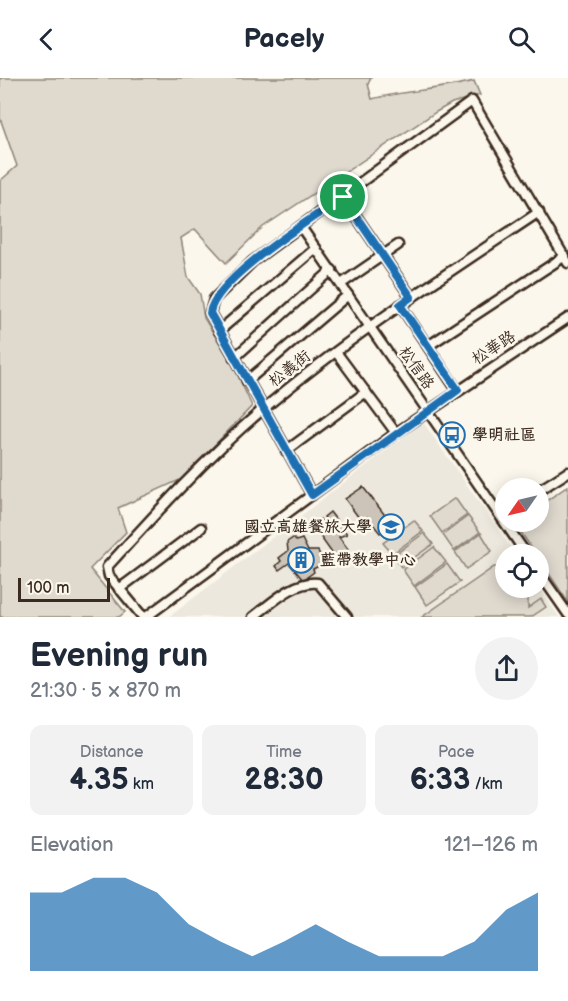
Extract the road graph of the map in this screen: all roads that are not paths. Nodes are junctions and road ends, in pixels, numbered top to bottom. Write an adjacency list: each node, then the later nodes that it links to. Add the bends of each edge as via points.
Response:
1 (343, 197): 2 (street, via 472,101); 3 (street); 6 (street)
2 (540, 212): 7 (street); 11 (street, 松義街)
3 (301, 226): 5 (street, 松信路); 15 (street, via 253,261 214,299 210,313)
4 (398, 245): 6 (street)
5 (316, 248): 8 (street, 松信路); 15 (street)
6 (383, 256): 9 (street); 11 (street)
7 (566, 260): 16 (street)
8 (332, 270): 9 (street, 松信路); 18 (street)
9 (341, 284): 10 (street, 松信路)
10 (348, 295): 14 (street, 松信路); 19 (street)
11 (411, 297): 12 (street, 松義街)
12 (400, 305): 14 (street, 松義街); 16 (street)
13 (568, 318): 20 (street, 松華路)
14 (370, 327): 17 (street, 松義街); 23 (street, 松信路)
15 (219, 331): 18 (street)
16 (428, 346): 20 (street)
17 (336, 352): 21 (street); 22 (street, 松義街)
18 (234, 358): 19 (street)
19 (247, 381): 22 (street)
20 (458, 390): 23 (street, 松華路)
21 (366, 392): 24 (street); 25 (street)
22 (263, 410): 25 (street); 32 (street, 松義街, via 180,488 107,567)
23 (428, 411): 24 (street, 松華路); 29 (street, 松信路)
24 (396, 433): 28 (street, 松華路)
25 (286, 451): 28 (street)
26 (568, 472): 27 (street)
27 (549, 484)
28 (312, 495): 34 (street, 松華路)
29 (495, 503)
30 (201, 528): 32 (street)
31 (549, 587): 33 (street)
32 (119, 589): 34 (street, 松義街)
33 (568, 614)
34 (144, 617)
35 (253, 617): 36 (street, via 299,584 309,582 318,583)
36 (347, 617)

